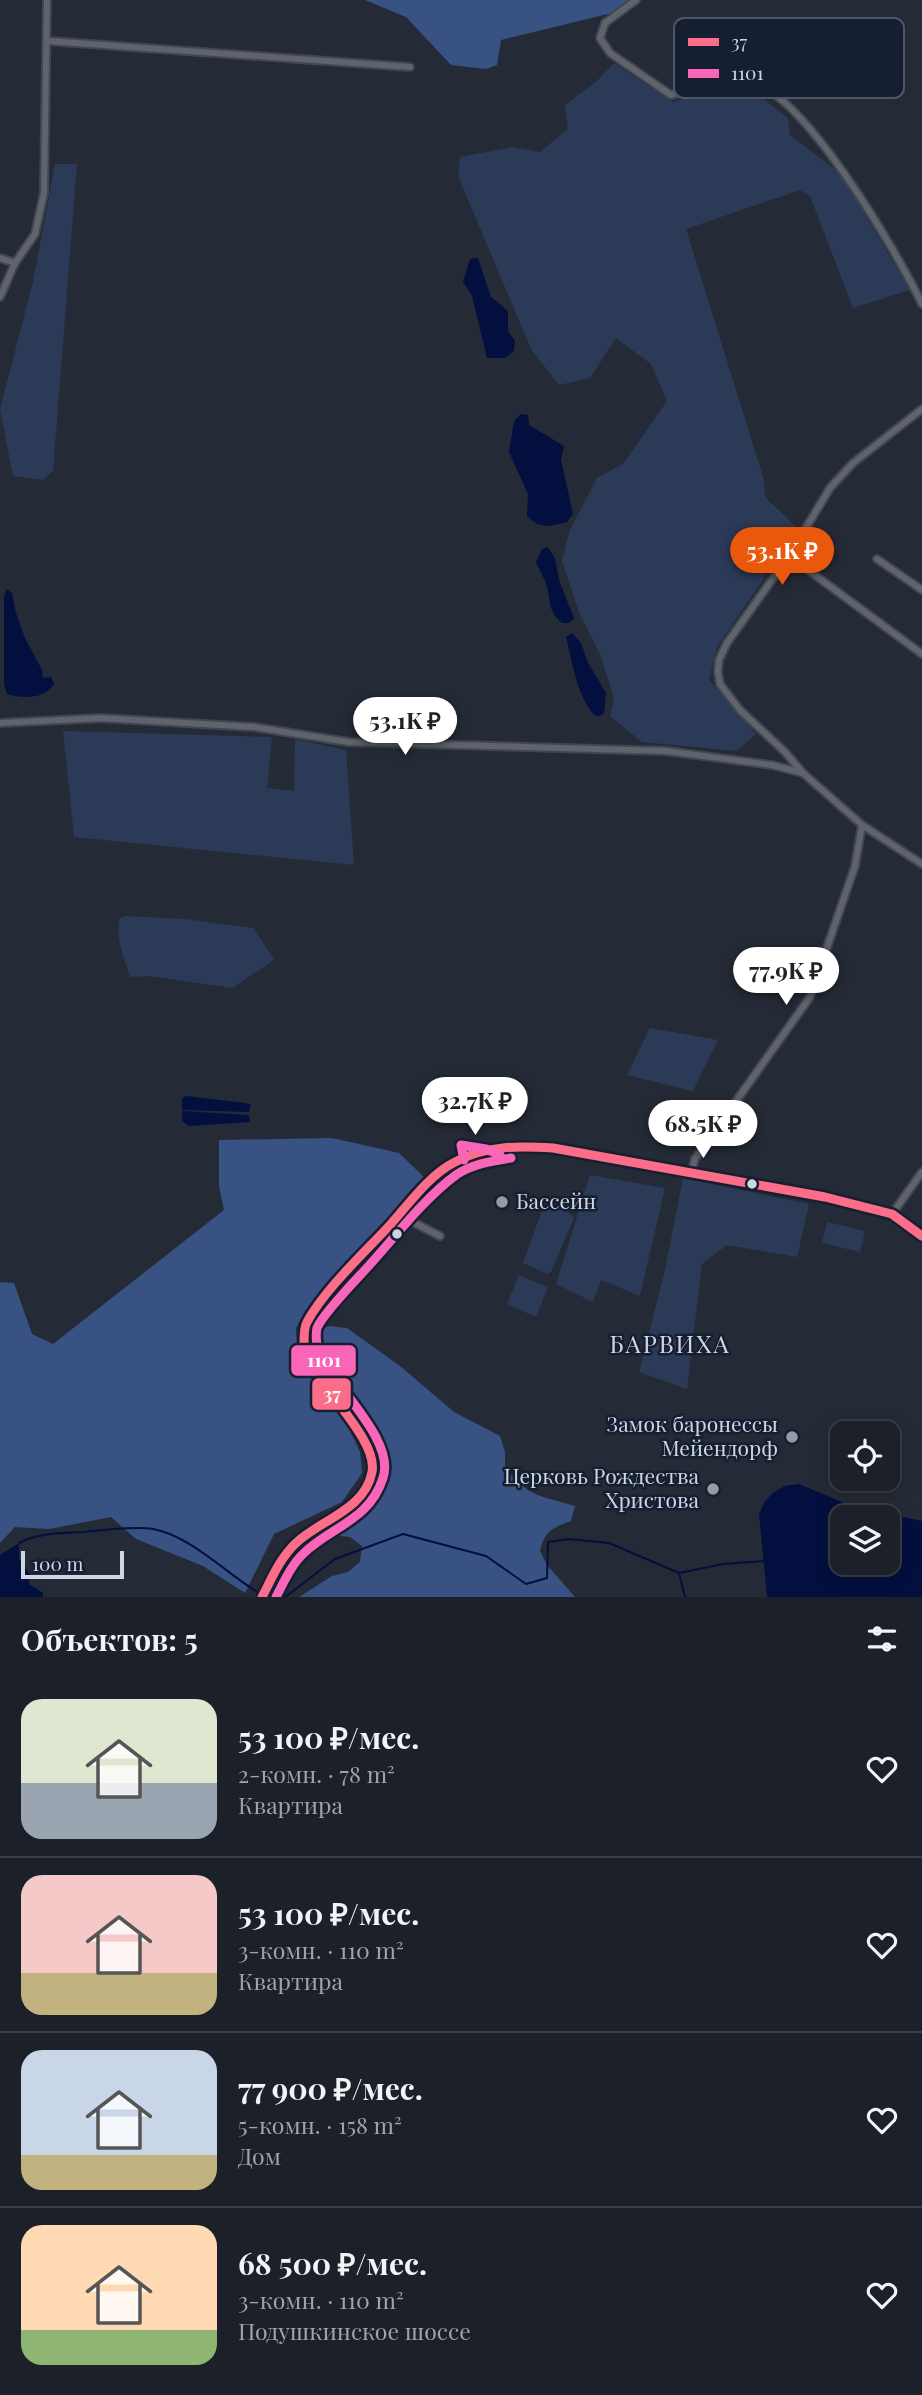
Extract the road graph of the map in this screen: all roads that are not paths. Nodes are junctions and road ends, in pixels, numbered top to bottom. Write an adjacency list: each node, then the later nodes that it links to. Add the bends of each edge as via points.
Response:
1 (47, 0): 3 (street)
2 (636, 0): 5 (street, via 605,23 600,38 610,53)
3 (48, 41): 4 (street); 8 (street, via 44,193 35,234)
4 (410, 67)
5 (674, 94)
6 (778, 98): 10 (street, via 820,141 859,194)
7 (0, 258): 8 (street)
8 (15, 262): 9 (street)
9 (0, 297)
10 (922, 304)
11 (922, 409): 12 (street, via 841,476)
12 (789, 556): 15 (street); 17 (street, via 727,643 718,672 720,684 740,710)
13 (877, 559): 14 (street)
14 (922, 590)
15 (922, 654)
16 (0, 723): 17 (street, via 101,718 254,727 348,742 666,751 772,765)
17 (803, 774): 18 (street)
18 (862, 825): 19 (street); 21 (street, via 855,866 810,997 695,1159)
19 (922, 864)
20 (922, 1172): 22 (street)
21 (691, 1173): 22 (main road, via 809,1193); 23 (main road, via 553,1148 509,1146 479,1151 452,1163)
22 (891, 1214): 24 (main road)
23 (399, 1215): 25 (street); 26 (main road, via 304,1324 304,1345 312,1365 345,1409 372,1458 372,1473 363,1492 338,1516 298,1541 284,1556)
24 (922, 1236)
25 (440, 1237)
26 (264, 1594)

